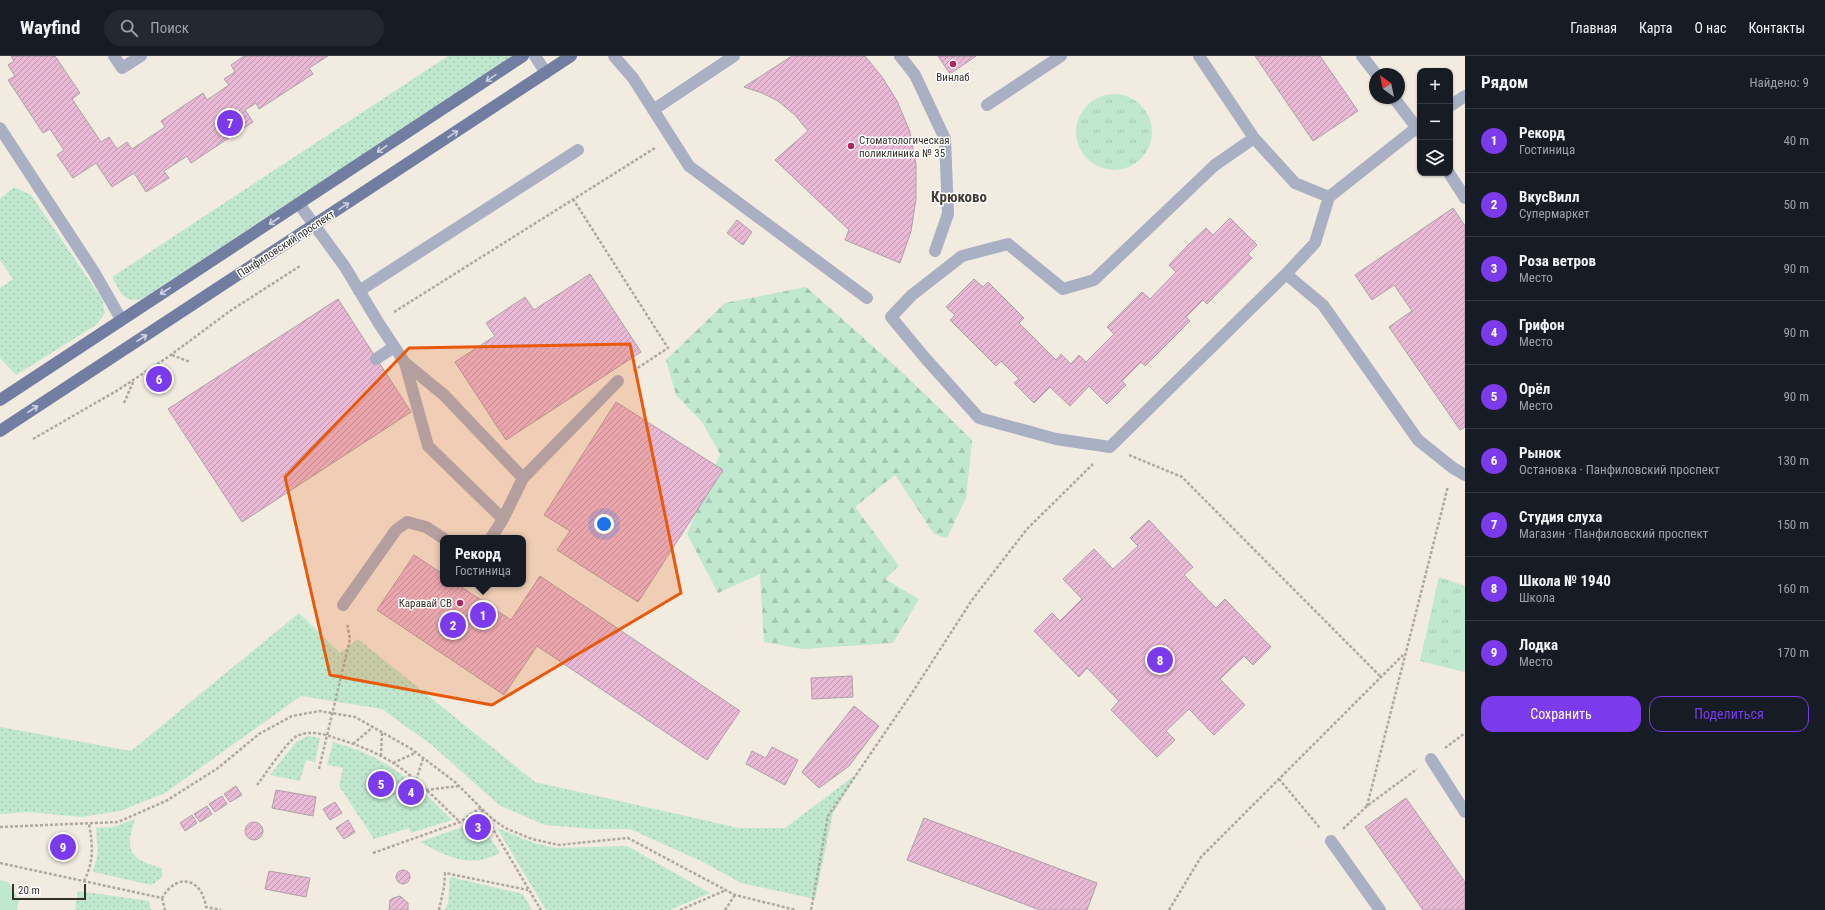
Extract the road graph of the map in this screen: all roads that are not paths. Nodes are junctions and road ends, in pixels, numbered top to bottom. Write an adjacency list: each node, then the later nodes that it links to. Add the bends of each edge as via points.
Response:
1 (114, 56): 2 (lane, via 122,68)
2 (141, 56)
3 (523, 56): 27 (main road, one-way to 27)
4 (536, 56): 13 (lane)
5 (571, 56): 13 (main road, Панфиловский проспект)
6 (614, 56): 18 (lane, via 633,78)
7 (734, 56): 18 (lane)
8 (900, 56): 29 (lane, via 915,76 945,139 948,214)
9 (1061, 56): 17 (lane)
10 (1199, 56): 22 (lane)
11 (1362, 56): 12 (lane)
12 (1371, 68)
13 (546, 72): 28 (main road, Панфиловский проспект, one-way to 13)
14 (1465, 96): 16 (lane)
15 (1399, 104): 19 (lane)
16 (1453, 104)
17 (987, 105)
18 (653, 110): 32 (lane, via 689,166)
19 (1417, 126)
20 (0, 128): 33 (lane, via 98,279)
21 (1417, 130): 25 (lane)
22 (1254, 138): 25 (lane, via 1296,183); 30 (lane, via 1215,165 1094,280 1063,289 1008,244 962,256 912,295 891,317 979,418 1056,439 1110,447)
23 (578, 150): 31 (lane)
24 (1451, 176): 26 (lane)
25 (1329, 197): 30 (lane, via 1316,243)
26 (1465, 198)
27 (299, 204): 28 (lane); 33 (main road, one-way to 33)
28 (314, 226): 31 (lane, via 345,267); 39 (main road, Панфиловский проспект, one-way to 28)
29 (935, 251)
30 (1286, 274): 40 (lane, via 1323,305 1418,440)
31 (359, 291): 34 (lane)
32 (867, 298)
33 (121, 320): 38 (main road)
34 (394, 347): 35 (lane); 36 (lane)
35 (376, 359)
36 (405, 363): 41 (lane, via 444,396); 42 (lane, via 428,446)
37 (618, 381): 41 (lane)
38 (0, 400)
39 (0, 431)
40 (1465, 475)
41 (523, 478): 42 (lane)
42 (503, 519): 43 (lane)
43 (493, 535)
44 (440, 536): 45 (lane, via 426,527 407,522 396,530)
45 (343, 605)
46 (1431, 759): 47 (lane)
47 (1465, 812)
48 (1331, 842): 49 (lane)
49 (1380, 910)

